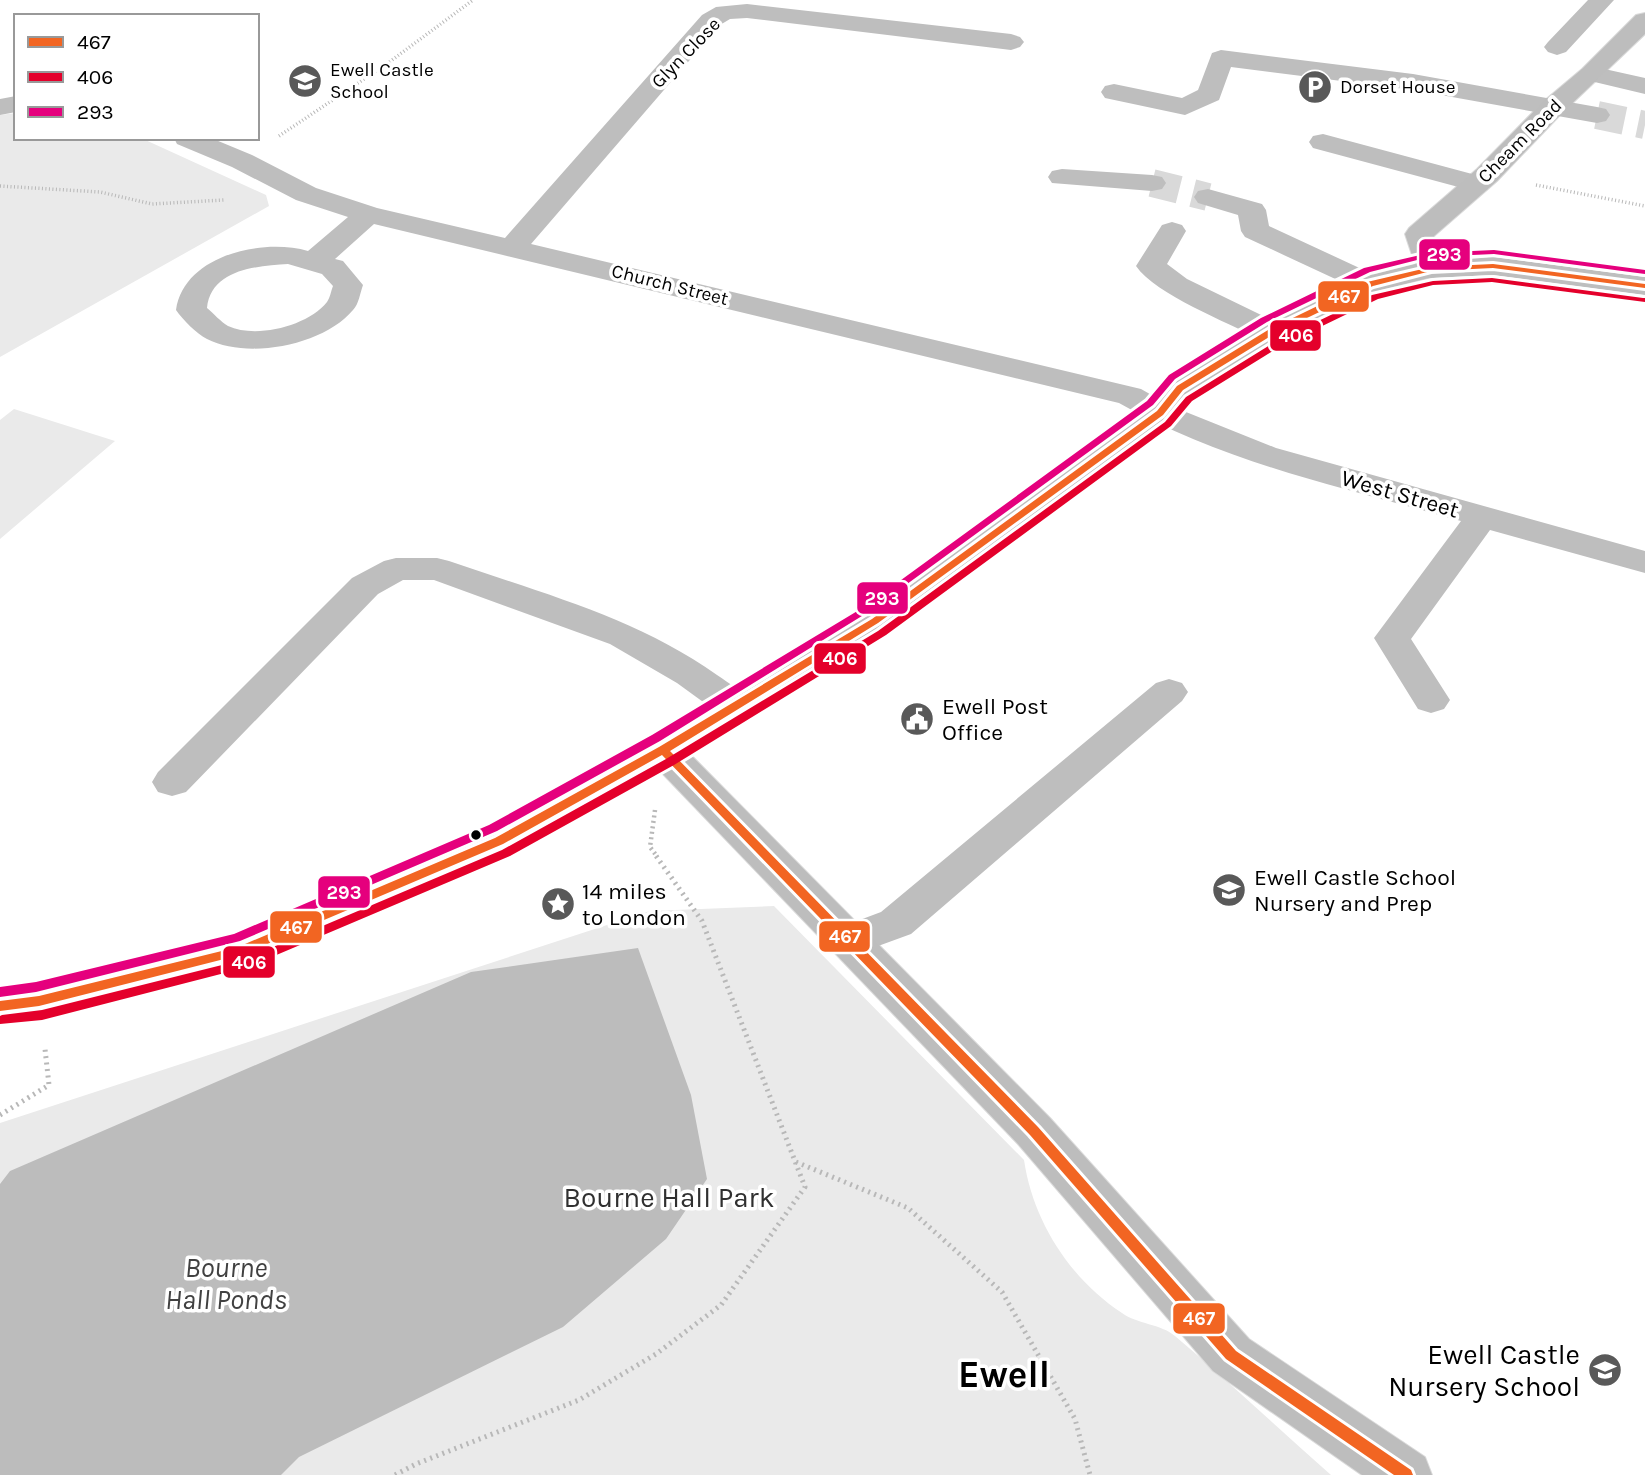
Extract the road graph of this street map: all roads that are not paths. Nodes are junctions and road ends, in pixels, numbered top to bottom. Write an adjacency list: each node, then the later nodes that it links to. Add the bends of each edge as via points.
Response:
1 (1602, 0): 4 (street)
2 (1645, 20): 5 (main road, Cheam Road)
3 (1012, 42): 18 (street, Glyn Close, via 725,12 711,20)
4 (1557, 47)
5 (1591, 74): 6 (street); 8 (main road, Cheam Road)
6 (1645, 86)
7 (1114, 92): 8 (street, via 1185,107 1210,94 1221,58 1413,82)
8 (1553, 107): 9 (street); 13 (main road, Cheam Road)
9 (1597, 115)
10 (192, 140): 16 (street, Church Street, via 306,194)
11 (1323, 142): 13 (street)
12 (1062, 177): 14 (street)
13 (1482, 180): 20 (main road, Cheam Road, via 1419,234)
14 (1152, 183)
15 (1208, 197): 21 (street, via 1252,210 1255,231)
16 (369, 214): 18 (street, Church Street); 19 (street)
17 (1172, 231): 23 (street, via 1152,266 1176,285)
18 (513, 247): 24 (street, Church Street, via 1130,396)
19 (317, 259): 19 (street, via 338,269 348,282 348,299 335,315 312,329 251,340 222,335 201,325 191,310 194,294 208,278 231,265 260,257)
20 (1431, 269): 21 (main road); 22 (street, via 1493,266)
21 (1370, 284): 23 (main road)
22 (1645, 286)
23 (1272, 332): 24 (main road, via 1180,388)
24 (1160, 413): 25 (street, West Street, via 1264,456); 29 (main road, via 875,621)
25 (1482, 517): 26 (street, West Street); 28 (street, via 1392,638)
26 (1645, 562)
27 (1169, 692): 32 (street, via 896,923)
28 (1431, 700)
29 (734, 706): 30 (main road); 31 (street, via 623,635 437,569 396,569 366,586)
30 (663, 750): 32 (main road); 33 (main road, via 499,841 240,951)
31 (172, 782)
32 (848, 941): 34 (main road, via 1034,1131 1231,1355)
33 (20, 1004)
34 (1406, 1475)

